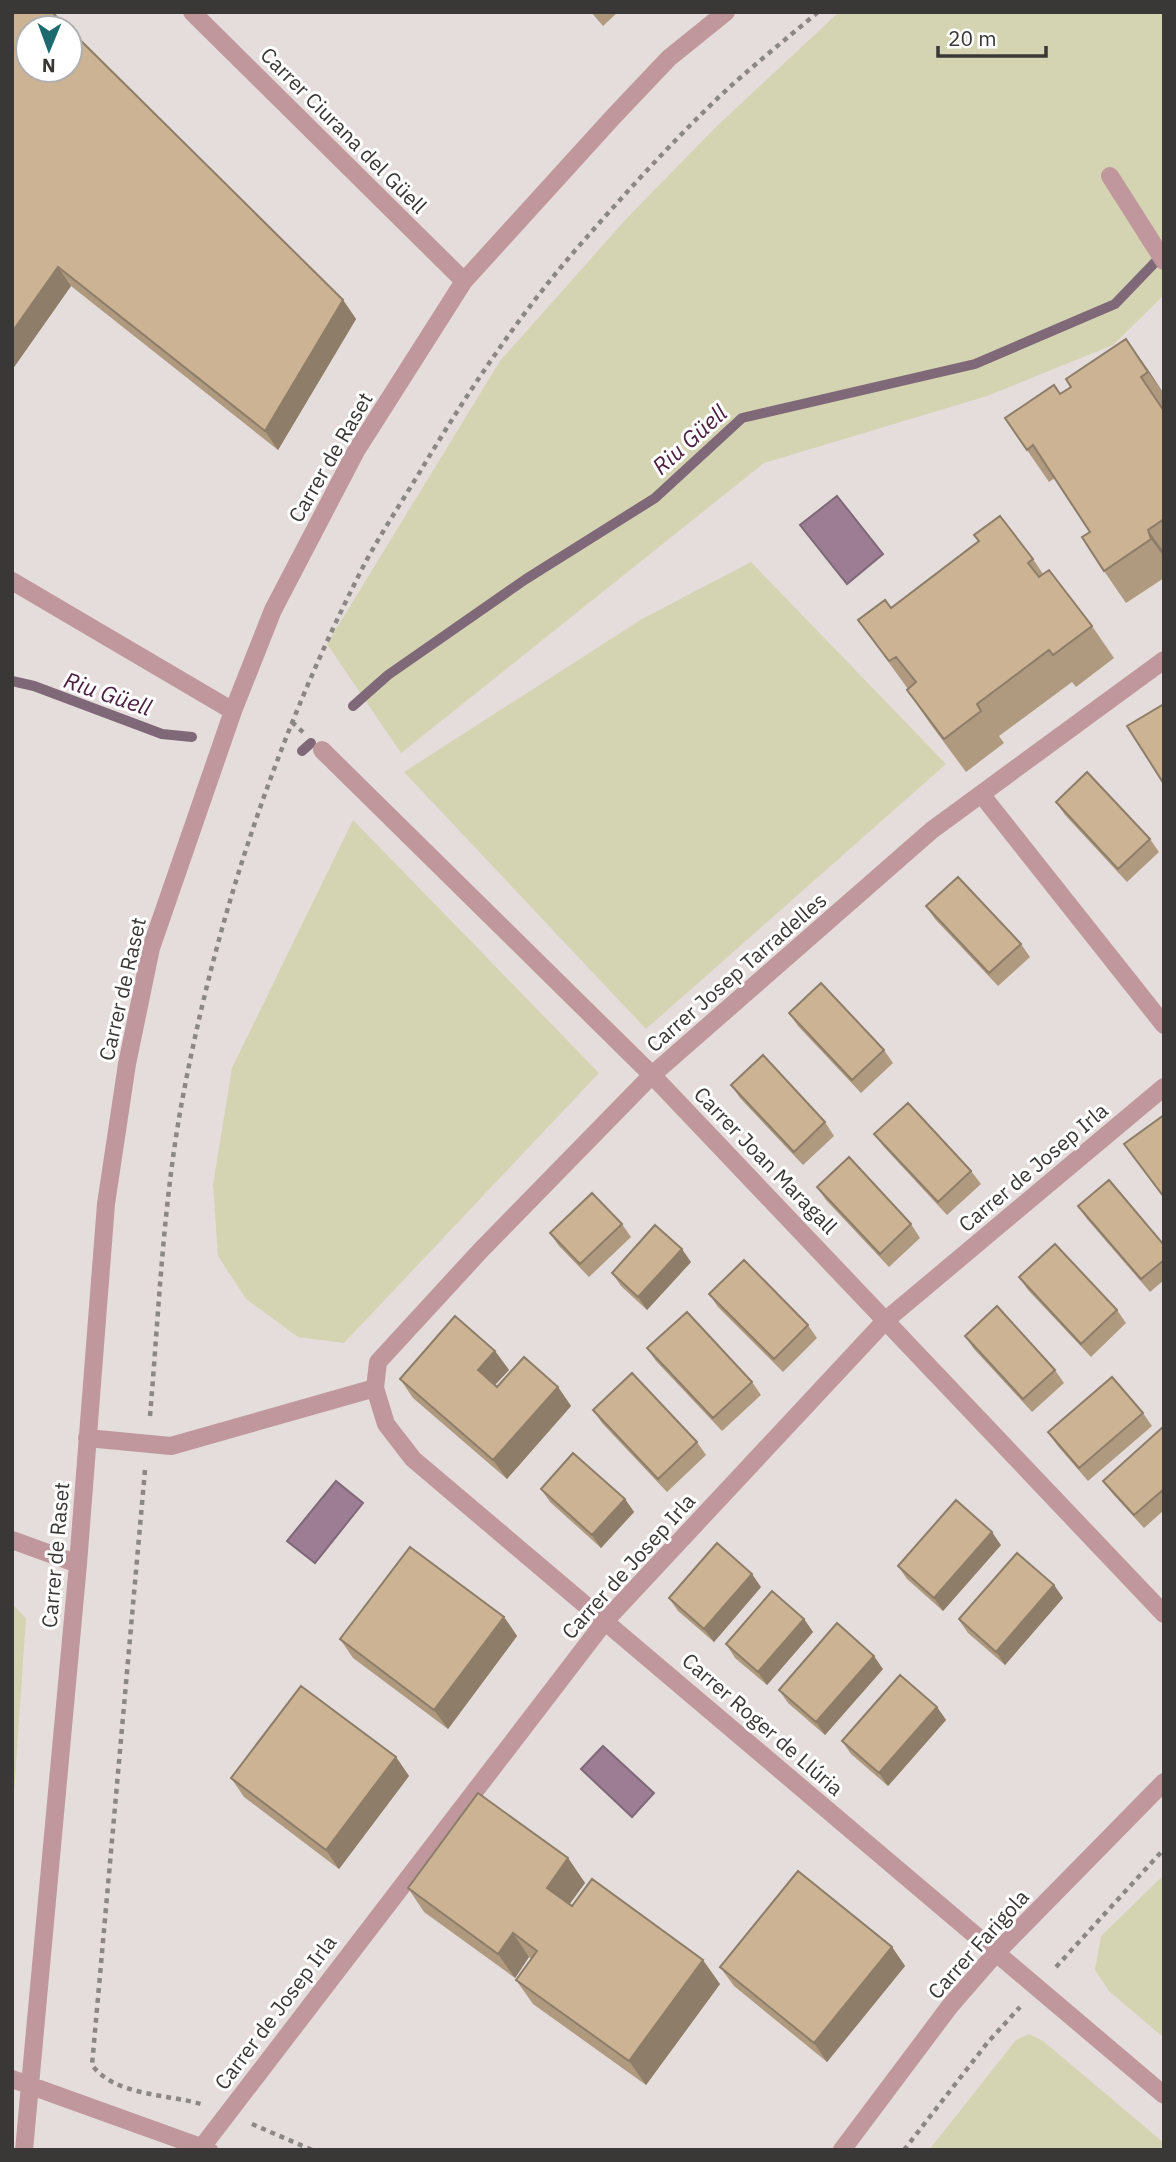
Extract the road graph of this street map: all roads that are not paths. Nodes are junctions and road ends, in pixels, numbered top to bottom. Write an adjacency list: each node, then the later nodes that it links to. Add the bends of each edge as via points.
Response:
1 (192, 12): 5 (street, Carrer Ciurana del Güell)
2 (726, 12): 5 (street, Carrer de Raset, via 669,58)
3 (1110, 176): 4 (street)
4 (1164, 261)
5 (464, 281): 8 (street, Carrer de Raset, via 356,451 273,610)
6 (12, 580): 8 (street)
7 (1164, 660): 10 (street, Carrer Josep Tarradelles)
8 (233, 711): 17 (street, Carrer de Raset, via 151,948 127,1064 106,1204)
9 (322, 750): 12 (street, Carrer Joan Maragall)
10 (981, 794): 11 (street); 12 (street, Carrer Josep Tarradelles, via 932,830)
11 (1164, 1025)
12 (652, 1075): 14 (street, Carrer Joan Maragall); 15 (street, Carrer Josep Tarradelles)
13 (1164, 1087): 14 (street, Carrer de Josep Irla)
14 (886, 1320): 20 (street, Carrer Joan Maragall); 21 (street, Carrer de Josep Irla)
15 (378, 1363): 16 (street, Carrer Roger de Llúria)
16 (375, 1388): 17 (street, via 171,1446); 21 (street, Carrer Roger de Llúria, via 386,1424 413,1459)
17 (87, 1438): 19 (street, Carrer de Raset)
18 (12, 1540): 19 (street)
19 (78, 1564): 25 (street, Carrer de Raset)
20 (1164, 1614)
21 (606, 1620): 23 (street, Carrer Roger de Llúria); 27 (street, Carrer de Josep Irla, via 227,2113)
22 (1164, 1782): 23 (street, Carrer Farigola)
23 (996, 1953): 26 (street, Carrer Roger de Llúria); 29 (street, Carrer Farigola, via 950,2006)
24 (12, 2079): 25 (street)
25 (30, 2085): 27 (street); 28 (street, Carrer de Raset)
26 (1164, 2095)
27 (205, 2148)
28 (24, 2150)
29 (842, 2150)

